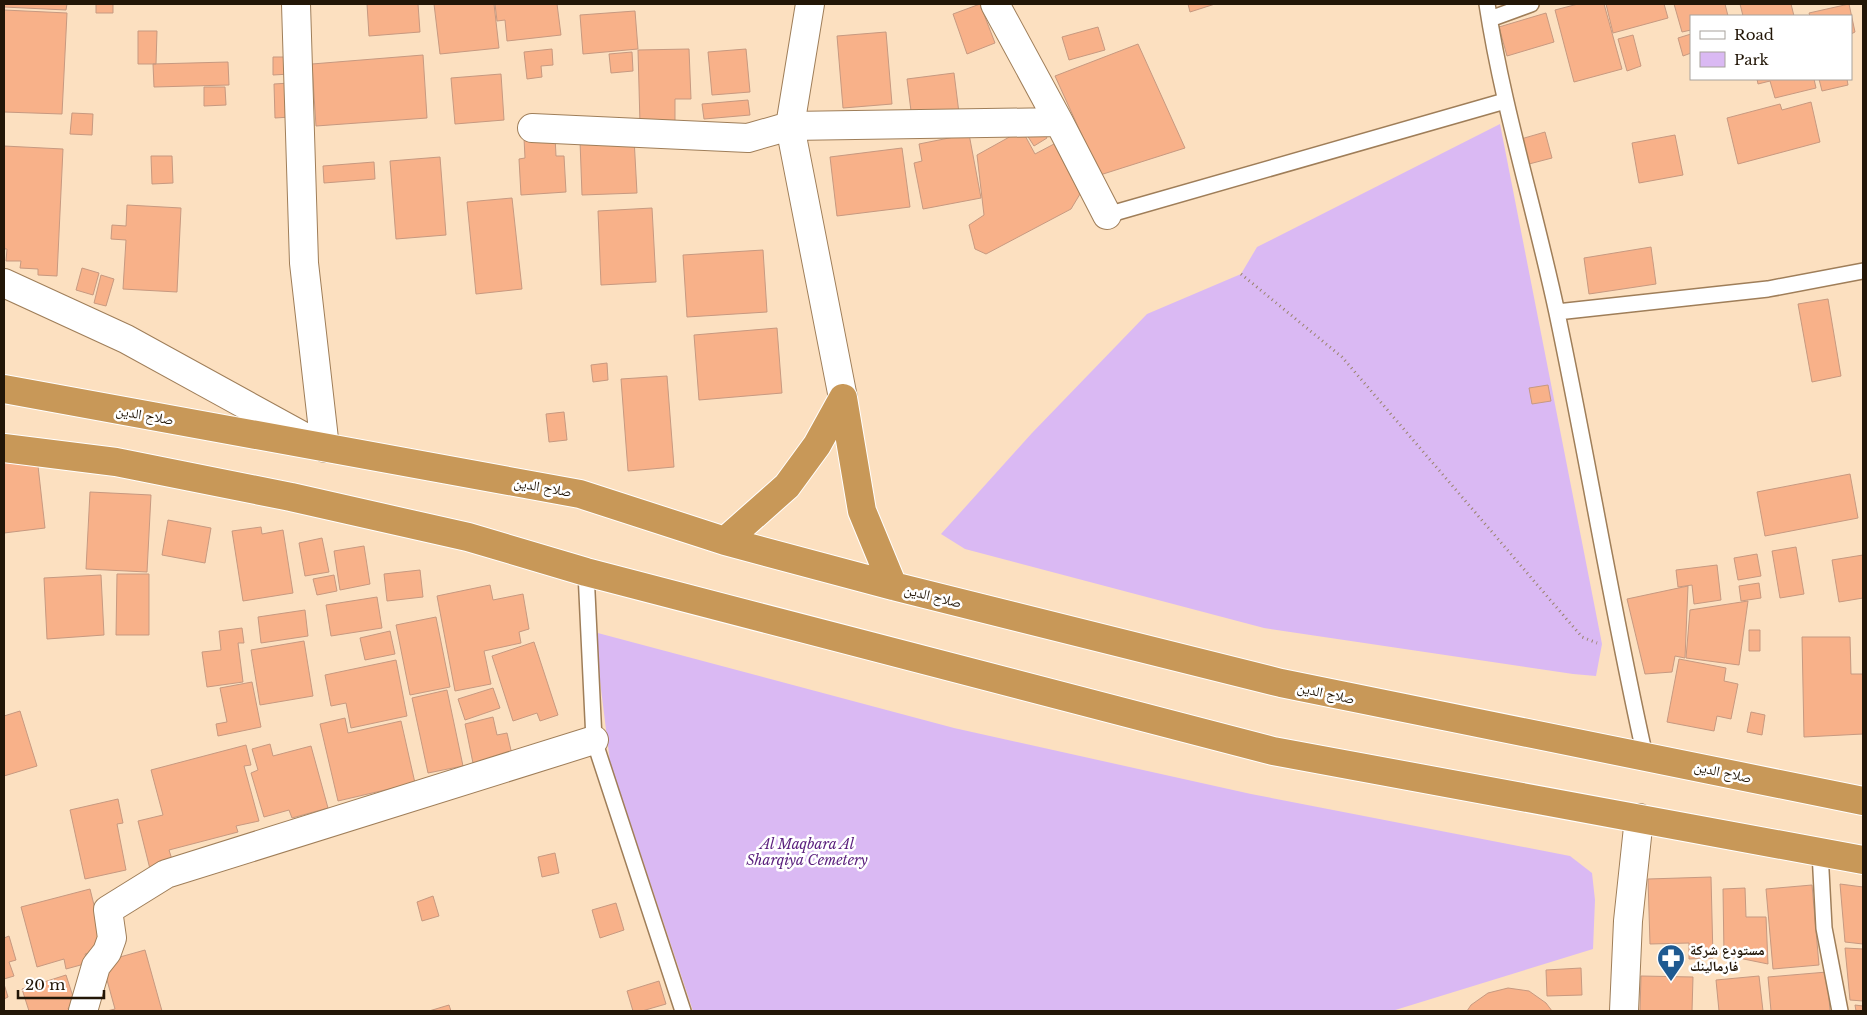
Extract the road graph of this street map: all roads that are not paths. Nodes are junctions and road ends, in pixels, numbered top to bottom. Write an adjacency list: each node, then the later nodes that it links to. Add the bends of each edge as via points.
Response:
1 (296, 4): 18 (street, via 304,263)
2 (810, 4): 9 (street)
3 (995, 4): 8 (street)
4 (1487, 4): 6 (lane)
5 (1530, 4): 6 (lane)
6 (1490, 19): 7 (lane)
7 (1505, 101): 11 (lane); 14 (lane)
8 (1059, 122): 9 (street); 11 (street)
9 (790, 126): 10 (street, via 748,138); 16 (street)
10 (532, 128)
11 (1107, 215)
12 (1863, 271): 14 (lane, via 1768,289)
13 (4, 283): 18 (street, via 126,340)
14 (1557, 312): 23 (lane, via 1621,652)
15 (4, 389): 18 (highway, صلاح الدين)
16 (843, 398): 19 (highway, via 818,445 787,486); 21 (highway, via 862,510)
17 (4, 448): 20 (highway, via 116,462 291,497 468,537)
18 (325, 448): 19 (highway, صلاح الدين, via 580,494)
19 (725, 541): 21 (highway, صلاح الدين)
20 (586, 572): 22 (lane); 25 (highway, via 1273,750)
21 (893, 586): 23 (highway, صلاح الدين, via 1281,683)
22 (594, 740): 28 (street, via 166,874 108,910 112,938 107,952 96,966); 29 (lane)
23 (1645, 756): 24 (highway, صلاح الدين)
24 (1863, 802)
25 (1639, 818): 26 (highway); 30 (street, via 1628,921)
26 (1820, 852): 27 (highway); 31 (lane, via 1824,928)
27 (1863, 860)
28 (83, 1011)
29 (683, 1011)
30 (1624, 1011)
31 (1840, 1011)

